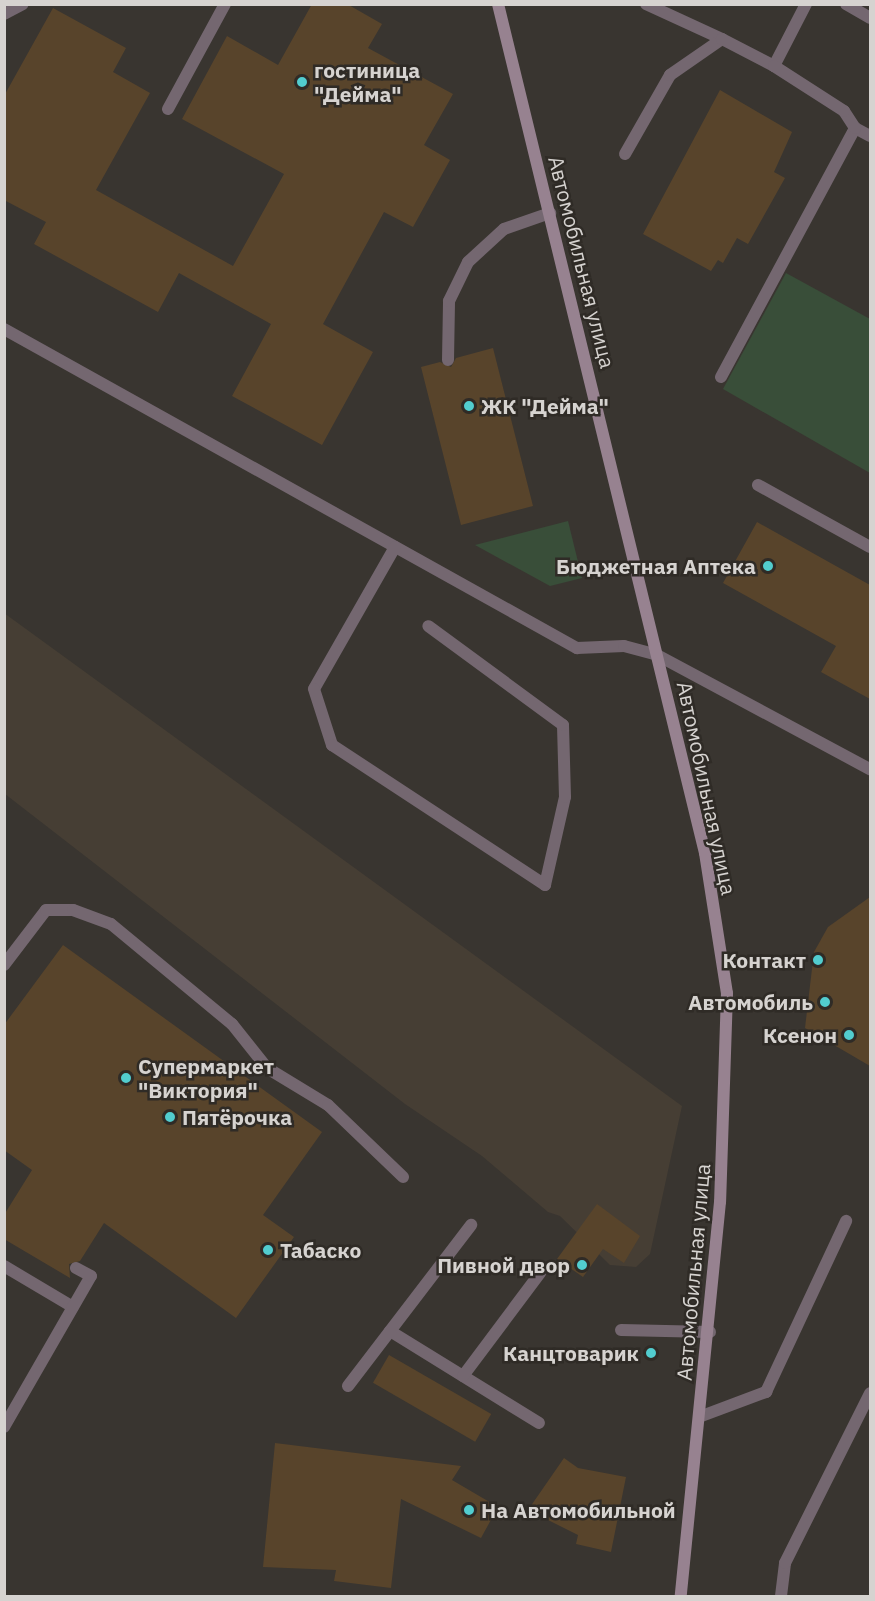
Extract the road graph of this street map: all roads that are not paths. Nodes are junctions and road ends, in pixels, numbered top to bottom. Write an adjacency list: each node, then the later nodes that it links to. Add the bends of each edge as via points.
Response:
1 (23, 4): 7 (street)
2 (225, 4): 11 (street)
3 (498, 4): 15 (street, Автомобильная улица)
4 (646, 4): 9 (street)
5 (806, 4): 10 (street)
6 (846, 4): 8 (street)
7 (4, 14)
8 (870, 18)
9 (722, 39): 10 (street); 14 (street, via 670,75)
10 (774, 66): 12 (street, via 844,111)
11 (168, 110)
12 (855, 128): 13 (street); 18 (street)
13 (870, 136)
14 (625, 154)
15 (550, 213): 17 (street, via 504,229 468,262 449,301); 23 (street, Автомобильная улица)
16 (4, 329): 20 (street)
17 (448, 360)
18 (721, 377)
19 (758, 485): 21 (street)
20 (394, 547): 22 (street, via 314,689 332,745 545,885 565,797 563,725); 23 (street, via 577,648 624,646)
21 (870, 547)
22 (428, 626)
23 (657, 655): 24 (street); 35 (street, Автомобильная улица, via 705,854 727,993 722,1182)
24 (870, 769)
25 (4, 966): 26 (street, via 46,910 73,910 111,924 232,1024 267,1068 328,1105)
26 (404, 1177)
27 (846, 1221): 39 (street, via 766,1392)
28 (471, 1225): 34 (street)
29 (4, 1266): 32 (street)
30 (76, 1268): 32 (street, via 91,1276)
31 (540, 1273): 36 (street)
32 (73, 1307): 41 (street)
33 (621, 1330): 35 (street)
34 (390, 1331): 36 (street); 37 (street)
35 (710, 1332): 39 (street, Автомобильная улица)
36 (463, 1376): 40 (street)
37 (348, 1386)
38 (870, 1393): 43 (street, via 785,1563)
39 (699, 1417): 42 (street, Автомобильная улица)
40 (539, 1423)
41 (4, 1427)
42 (681, 1596)
43 (781, 1596)

